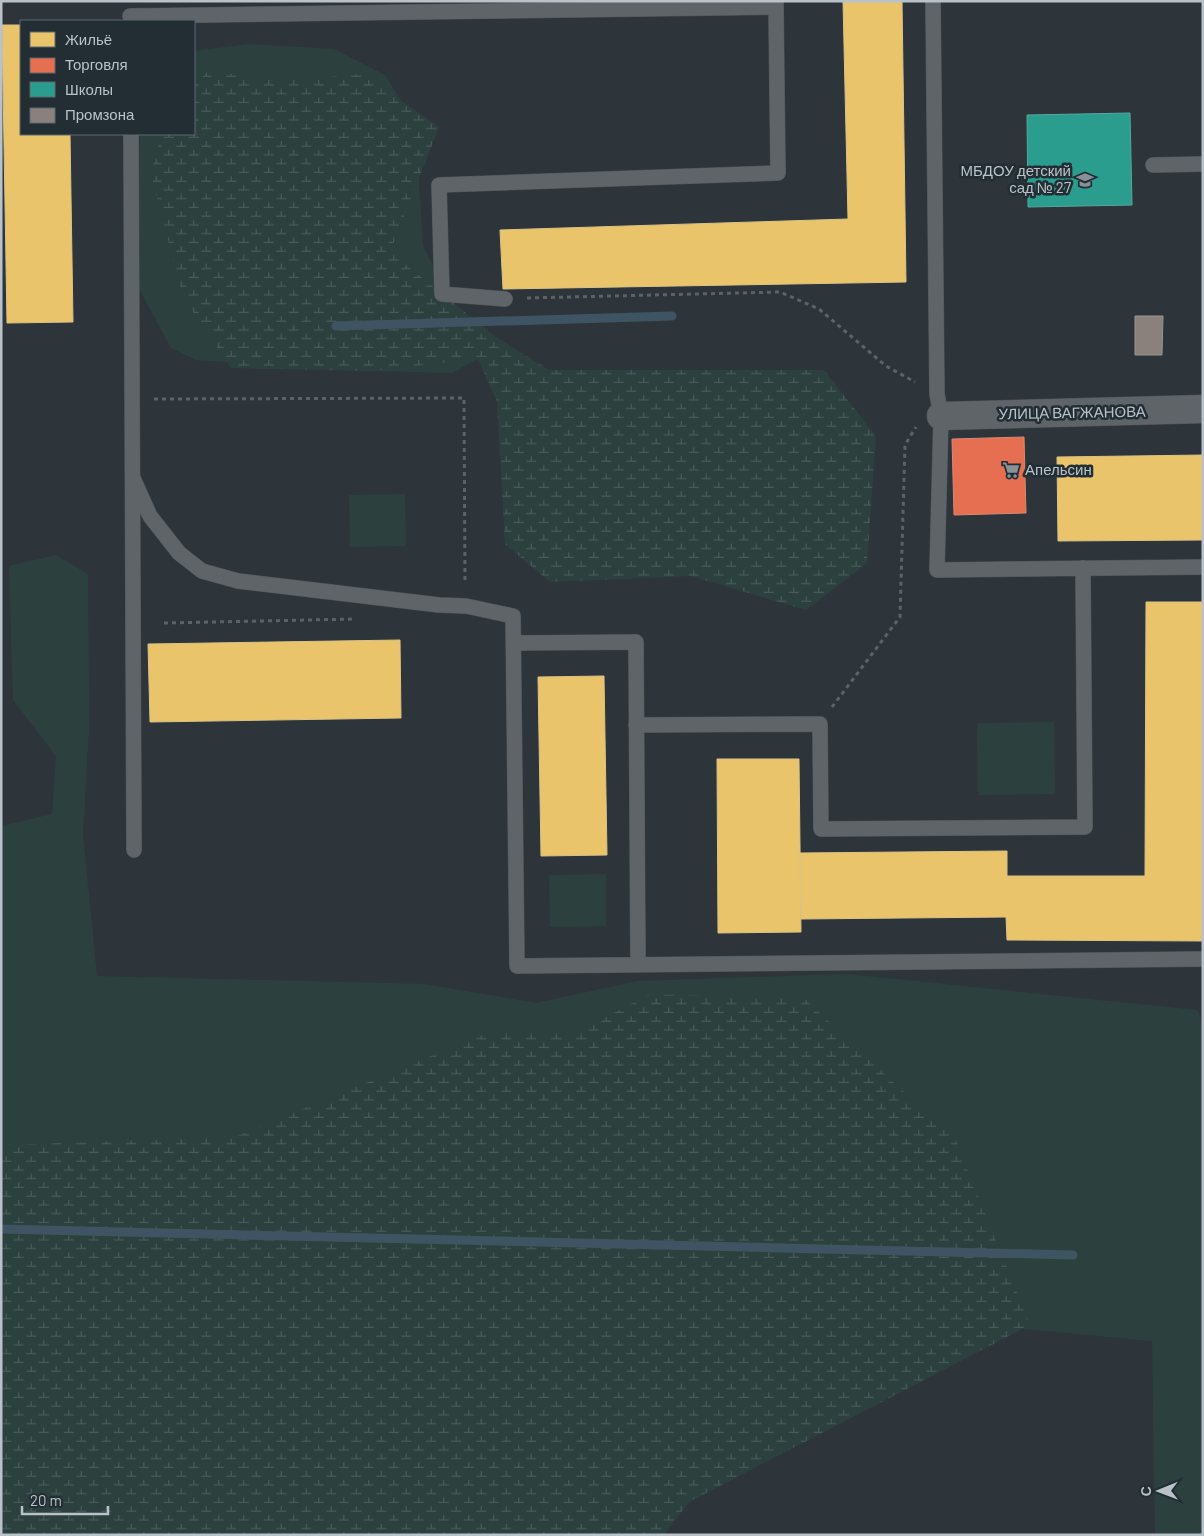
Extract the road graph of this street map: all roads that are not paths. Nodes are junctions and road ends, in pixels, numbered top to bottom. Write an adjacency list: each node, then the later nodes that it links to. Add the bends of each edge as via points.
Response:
1 (933, 1): 8 (lane)
2 (776, 4): 3 (lane); 7 (lane, via 778,173 439,185 442,294)
3 (130, 13)
4 (131, 135): 10 (lane)
5 (1203, 164): 6 (lane)
6 (1153, 165)
7 (505, 299)
8 (939, 405): 9 (street, УЛИЦА ВАГЖАНОВА); 12 (lane, via 937,570)
9 (1203, 410)
10 (133, 478): 13 (lane, via 150,516 179,553 202,571 238,582 466,606 513,616); 15 (lane)
11 (1203, 567): 12 (lane)
12 (1083, 568): 14 (lane, via 1085,827 821,829 820,724)
13 (514, 643): 14 (lane, via 636,642); 17 (lane, via 517,966)
14 (636, 726): 17 (lane)
15 (134, 850)
16 (1203, 959): 17 (lane)
17 (638, 965)

